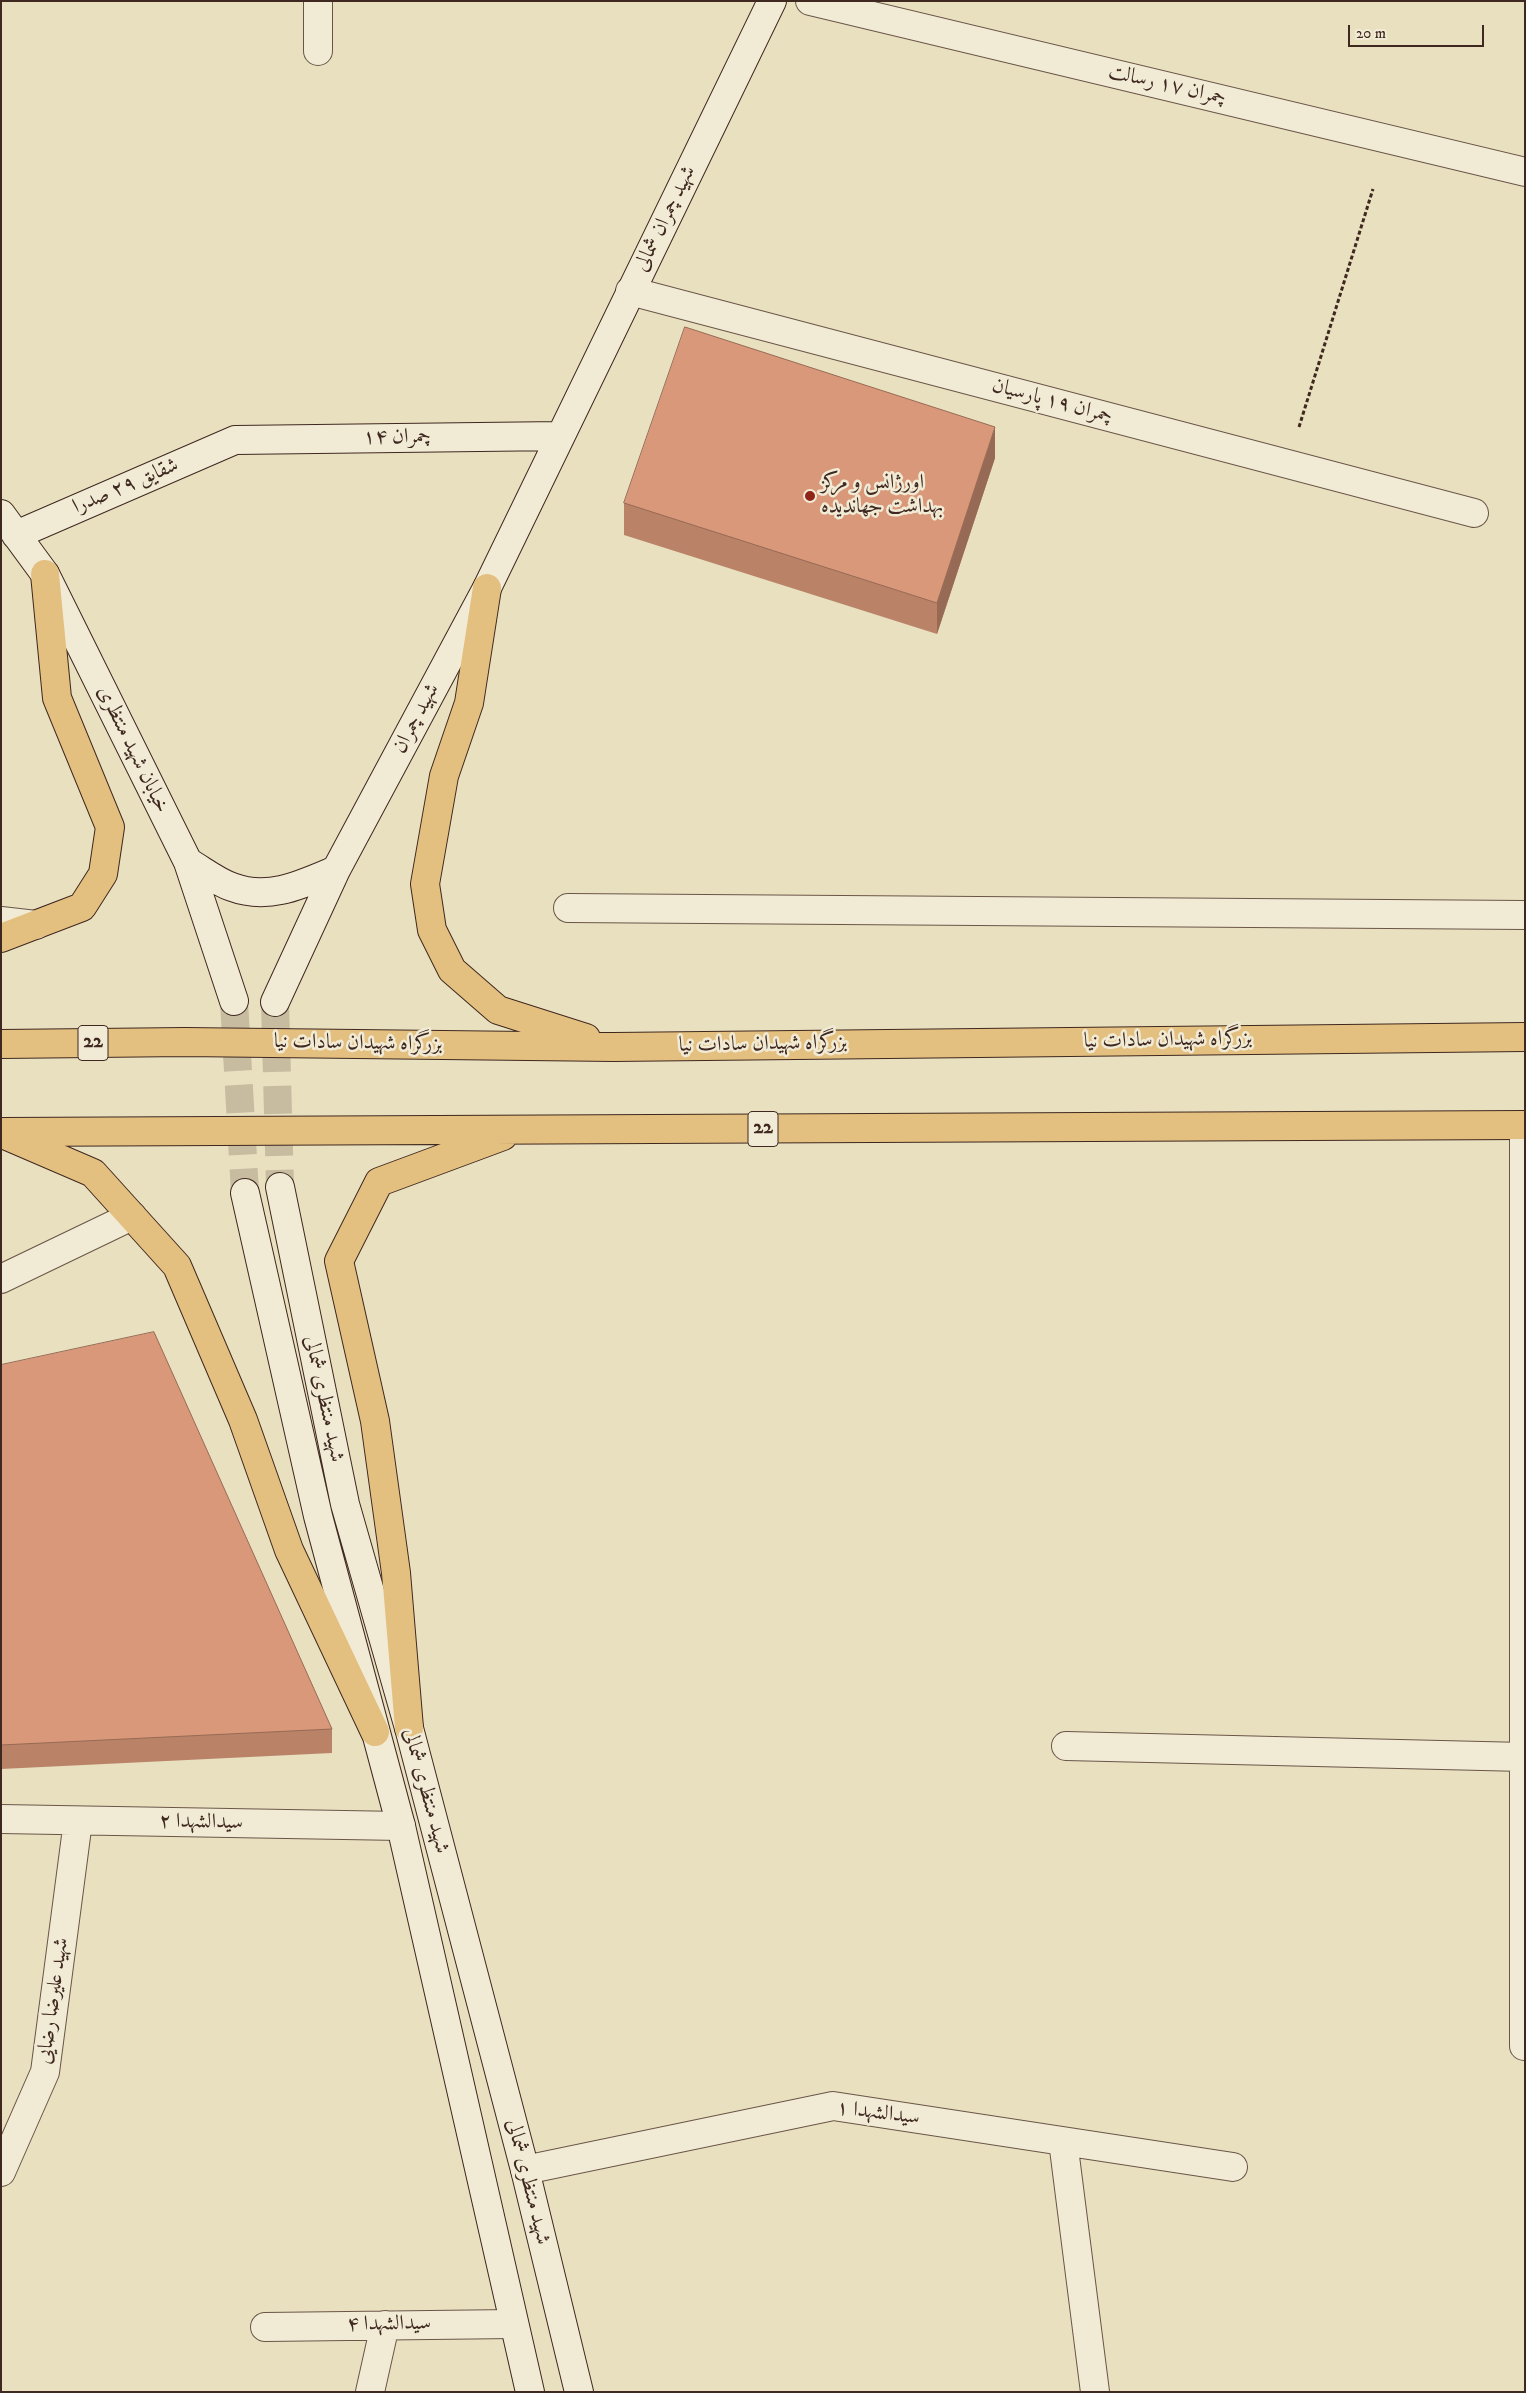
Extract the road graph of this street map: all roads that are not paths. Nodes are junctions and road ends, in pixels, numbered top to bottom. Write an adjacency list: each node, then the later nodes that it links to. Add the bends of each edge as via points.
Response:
1 (318, 1): 4 (street)
2 (772, 1): 6 (street, شهید چمران شمالی)
3 (810, 1): 5 (street, چمران ۱۷ رسالت)
4 (318, 51)
5 (1525, 172)
6 (630, 291): 7 (street, شهید چمران شمالی); 9 (street, چمران ۱۹ پارسیان)
7 (560, 436): 8 (street, چمران ۱۴); 12 (street, شهید چمران)
8 (235, 440): 10 (street, شقایق ۲۹ صدرا)
9 (1474, 513)
10 (9, 524): 11 (street, خیابان شهید منتظری)
11 (45, 574): 13 (street, خیابان شهید منتظری); 18 (highway, via 57,698 110,827 103,874 82,907)
12 (486, 588): 14 (street, شهید چمران); 24 (highway, via 468,703 444,776 425,884 432,930 452,970 498,1010)
13 (188, 862): 14 (street, via 232,888 263,893 289,890); 20 (street, خیابان شهید منتظری)
14 (336, 870): 21 (street, شهید چمران)
15 (568, 908): 16 (street)
16 (1525, 915)
17 (1, 921): 18 (street)
18 (36, 924): 19 (highway)
19 (1, 938)
20 (234, 1001)
21 (275, 1002)
22 (1525, 1037): 24 (highway, بزرگراه شهیدان سادات نیا / 22)
23 (1, 1044): 24 (highway, بزرگراه شهیدان سادات نیا / 22, via 185,1042)
24 (614, 1046)
25 (1524, 1125): 26 (highway, 22); 35 (street)
26 (520, 1130): 27 (highway, 22); 32 (highway, via 379,1182 339,1261 376,1420 396,1573)
27 (1, 1133): 30 (highway, via 93,1174)
28 (280, 1187): 32 (street, شهید منتظری شمالی, via 345,1504)
29 (244, 1193): 33 (street, شهید منتظری شمالی, via 318,1516)
30 (132, 1216): 31 (street); 33 (highway, via 177,1266 243,1420 289,1550)
31 (1, 1279)
32 (408, 1728): 42 (street, شهید منتظری شمالی)
33 (375, 1732): 38 (street, شهید منتظری شمالی)
34 (1066, 1746): 35 (street)
35 (1524, 1756): 39 (street)
36 (1, 1819): 37 (street, سیدالشهدا ۲)
37 (78, 1821): 38 (street, سیدالشهدا ۲); 43 (street, شهید علیرضا رضایی, via 45,2072)
38 (401, 1826): 44 (street, شهید منتظری شمالی)
39 (1524, 2046)
40 (1063, 2141): 41 (street, سیدالشهدا ۱); 42 (street, سیدالشهدا ۱, via 833,2106); 50 (street)
41 (1234, 2167)
42 (525, 2170): 49 (street, شهید منتظری شمالی)
43 (1, 2172)
44 (513, 2324): 45 (street, سیدالشهدا ۴); 48 (street, شهید منتظری شمالی)
45 (385, 2325): 46 (street, سیدالشهدا ۴); 47 (street)
46 (265, 2327)
47 (370, 2392)
48 (530, 2392)
49 (579, 2392)
50 (1095, 2392)

